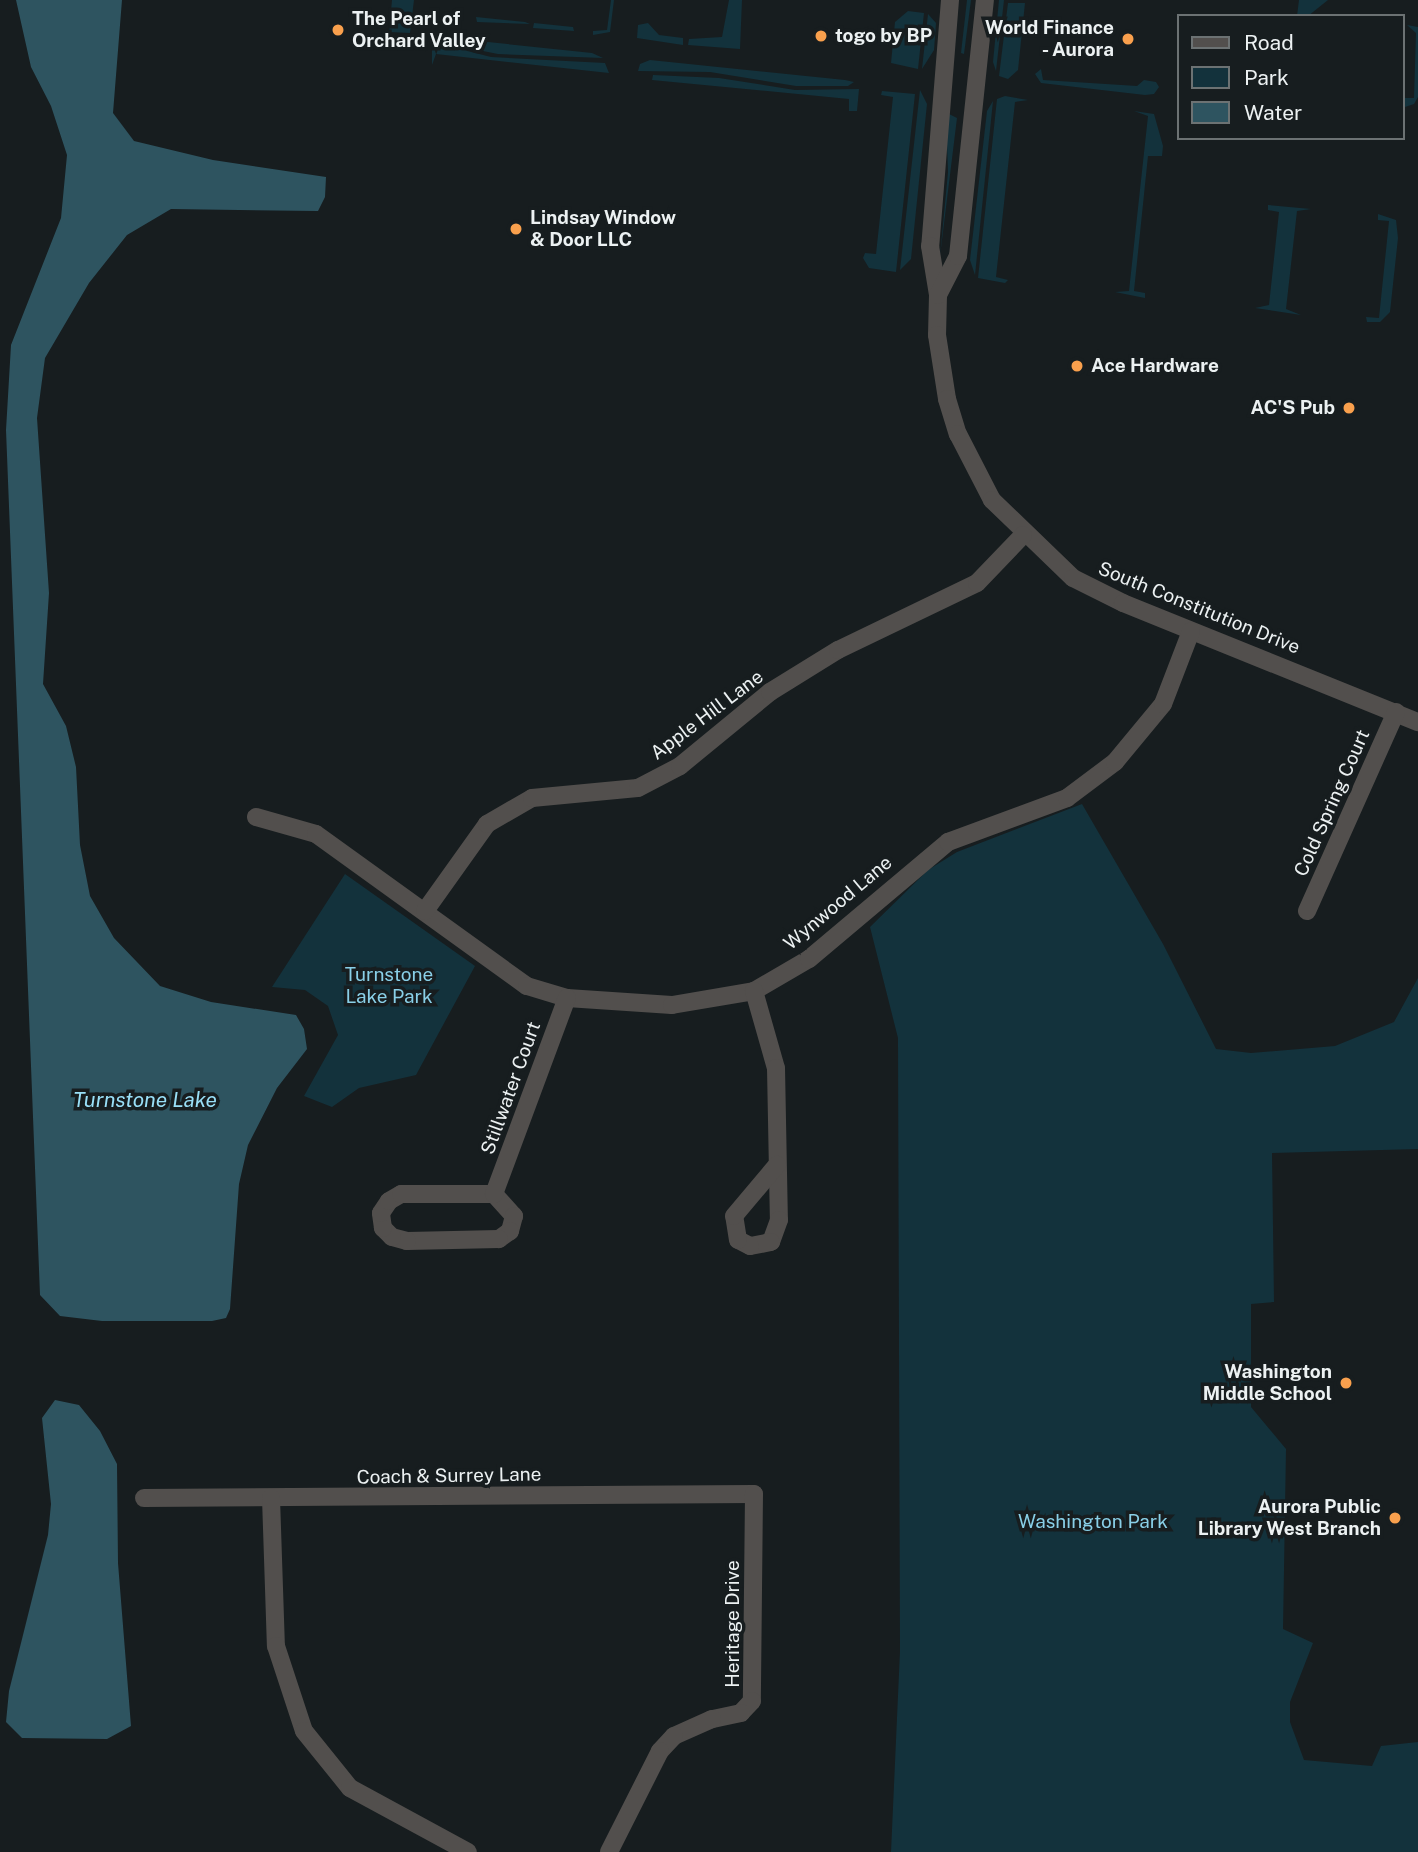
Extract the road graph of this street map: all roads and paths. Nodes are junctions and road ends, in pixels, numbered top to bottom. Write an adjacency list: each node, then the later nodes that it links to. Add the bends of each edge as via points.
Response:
1 (950, 0): 3 (street, South Constitution Drive, via 930,246)
2 (985, 0): 3 (street, via 958,256)
3 (938, 295): 4 (street, South Constitution Drive, via 942,373 958,434 992,500)
4 (1023, 535): 5 (street, South Constitution Drive, via 1073,578); 9 (street, Apple Hill Lane, via 976,583 838,650 770,692 680,766 638,788 532,798 487,824)
5 (1191, 631): 6 (street, South Constitution Drive); 11 (street, Wynwood Lane, via 1163,704 1115,762 1067,798 948,842 809,959)
6 (1396, 712): 7 (street, South Constitution Drive); 10 (street, Cold Spring Court)
7 (1418, 722)
8 (256, 817): 9 (street, Wynwood Lane, via 316,834)
9 (425, 911): 12 (street, Wynwood Lane, via 527,986)
10 (1307, 911)
11 (754, 991): 12 (street, Wynwood Lane, via 672,1005); 13 (street, via 776,1068)
12 (567, 998): 14 (street, Stillwater Court)
13 (776, 1165)
14 (494, 1194): 14 (street, via 401,1194 388,1201 381,1213 383,1228 392,1237 407,1241 499,1239 510,1231 514,1216)
15 (754, 1493): 17 (street, Coach & Surrey Lane); 19 (street, Heritage Drive, via 752,1701 741,1713 712,1719 674,1736 660,1751)
16 (144, 1499): 17 (street, Coach & Surrey Lane)
17 (271, 1499): 18 (street, via 276,1646 304,1731 350,1788)
18 (468, 1852)
19 (609, 1852)

